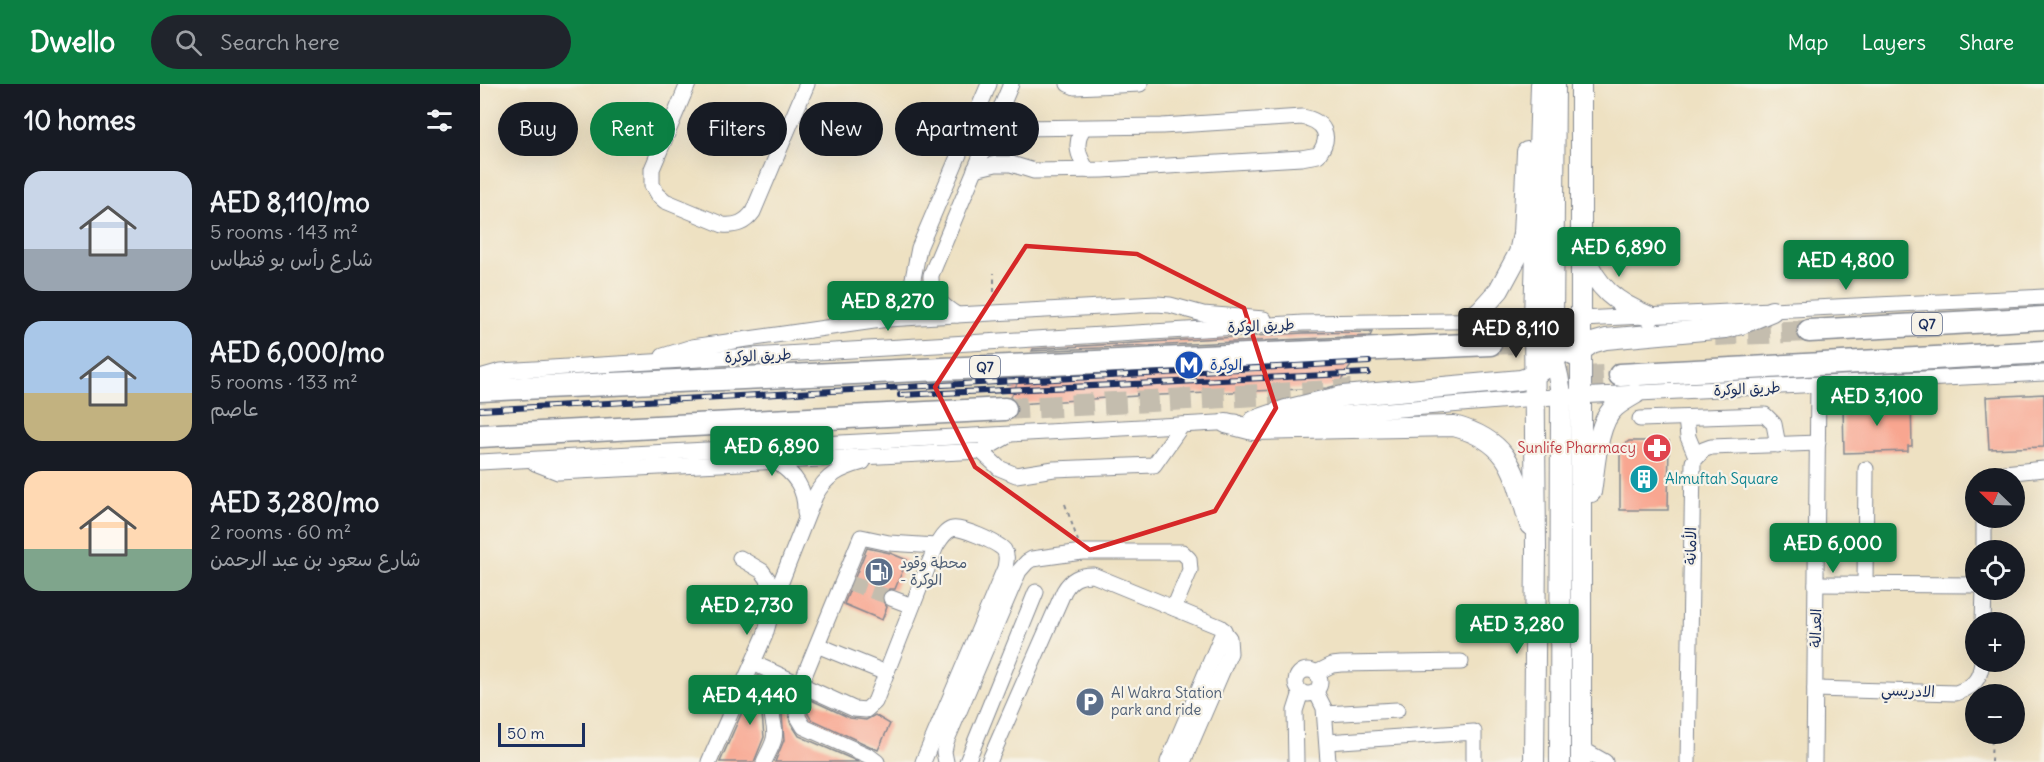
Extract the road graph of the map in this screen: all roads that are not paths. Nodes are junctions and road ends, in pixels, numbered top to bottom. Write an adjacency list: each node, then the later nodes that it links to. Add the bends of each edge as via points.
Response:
1 (688, 84): 2 (street, via 652,169 652,184 665,201 730,226 743,222 753,212)
2 (807, 84)
3 (989, 84): 23 (street, via 919,248 909,299)
4 (1011, 84): 11 (street)
5 (1068, 84): 6 (street)
6 (1140, 84)
7 (1533, 84): 25 (main road, via 1520,253 1499,290)
8 (1541, 84): 26 (main road)
9 (1555, 84): 26 (main road)
10 (1581, 84): 17 (main road)
11 (1003, 102)
12 (1039, 128): 13 (street)
13 (1083, 128): 16 (street, via 1077,149); 16 (street, via 1302,117 1321,124 1325,135 1325,146 1318,155 1301,158)
14 (980, 156): 15 (street)
15 (975, 169): 16 (street, via 1011,164 1034,171); 20 (street, via 931,275 934,296)
16 (1087, 170)
17 (1580, 248): 21 (main road, via 1590,272 1606,292 1626,307); 24 (main road)
18 (2044, 297): 19 (street, طريق الوكرة)
19 (1772, 311): 21 (street, طريق الوكرة); 30 (main road, via 1725,328 1606,339)
20 (957, 315): 23 (street); 27 (street, via 1156,304 1203,315)
21 (1650, 317): 24 (street, طريق الوكرة)
22 (2044, 318): 28 (highway, Q7)
23 (888, 319): 32 (street, via 692,346)
24 (1581, 319): 26 (street, طريق الوكرة); 30 (main road); 33 (main road)
25 (1470, 320): 26 (street, طريق الوكرة); 27 (street, طريق الوكرة)
26 (1544, 320): 33 (main road, via 1546,339); 36 (main road)
27 (1303, 323): 32 (street, طريق الوكرة)
28 (1809, 331)
29 (1490, 344): 39 (highway, طريق الوكرة / Q7)
30 (1581, 350): 33 (main road); 42 (main road)
31 (2044, 352): 35 (highway, طريق الوكرة)
32 (640, 363): 37 (street, طريق الوكرة, via 501,371)
33 (1560, 363): 36 (main road); 41 (main road); 42 (main road); 43 (main road)
34 (2044, 373): 38 (street, طريق الوكرة)
35 (1620, 375)
36 (1535, 376): 43 (main road); 47 (main road, via 1343,396)
37 (480, 377)
38 (1818, 385): 40 (street, طريق الوكرة); 52 (street, العدالة)
39 (480, 390)
40 (1635, 394): 42 (street, طريق الوكرة); 67 (main road, via 1614,408 1602,429)
41 (1561, 397): 42 (street, طريق الوكرة); 43 (street, طريق الوكرة); 105 (main road)
42 (1582, 397): 67 (main road)
43 (1536, 398): 47 (street, طريق الوكرة); 65 (main road)
44 (1005, 409): 51 (highway)
45 (1686, 417): 46 (street); 53 (street, via 1765,415 1774,424); 56 (street, via 1688,437)
46 (1640, 419)
47 (1254, 421): 48 (street, طريق الوكرة)
48 (1226, 423): 49 (street, طريق الوكرة); 65 (main road, via 1253,430 1454,426 1476,432 1495,444 1509,462)
49 (1182, 425): 50 (street, طريق الوكرة); 54 (street, via 1154,465 1054,469 1016,475 999,468)
50 (1009, 435): 54 (street); 57 (street, طريق الوكرة)
51 (480, 436)
52 (1818, 443): 53 (street); 68 (street, العدالة)
53 (1778, 445): 56 (street, via 1711,447)
54 (981, 451): 55 (street)
55 (887, 455): 58 (street); 63 (street, via 830,475)
56 (1696, 456): 107 (street, الأمانة, via 1692,469)
57 (530, 460): 58 (street, via 558,471); 59 (street, طريق الوكرة)
58 (775, 461): 63 (street, via 790,470 800,485 806,501)
59 (480, 462)
60 (1866, 469): 69 (street)
61 (2044, 469): 62 (street)
62 (2025, 471)
63 (805, 519): 71 (street)
64 (936, 546): 74 (street); 77 (street, via 861,537 847,581); 95 (street, via 948,530 963,529 1002,548 1007,556)
65 (1536, 548): 104 (main road)
66 (740, 558): 71 (street, via 762,571)
67 (1581, 560): 91 (main road)
68 (1816, 584): 69 (street); 86 (street, العدالة)
69 (1865, 584): 70 (street)
70 (1965, 585)
71 (777, 592): 81 (street)
72 (1036, 592): 78 (street)
73 (891, 598): 74 (street)
74 (912, 606): 83 (street)
75 (1174, 608): 76 (street); 79 (street, via 1190,570 1189,560 1182,552 1082,552 1032,559 1022,566); 98 (street, via 1100,576 1072,580)
76 (1224, 630): 99 (street); 100 (street, via 1231,643 1230,652)
77 (817, 645): 83 (street); 85 (street)
78 (1014, 647): 79 (street); 97 (street)
79 (986, 650): 96 (street, via 946,742)
80 (1461, 662): 84 (street, via 1332,664)
81 (753, 663): 85 (street); 93 (street)
82 (1981, 672): 86 (street, الادريسي, via 1976,682 1956,693)
83 (886, 673): 85 (street, via 875,702 866,710 854,709)
84 (1316, 673): 87 (street, via 1320,685); 87 (street, via 1308,670 1298,676 1296,684)
85 (800, 686)
86 (1815, 688): 108 (street, العدالة)
87 (1308, 692): 89 (street, via 1322,702); 101 (street, via 1295,711)
88 (1397, 710): 89 (street)
89 (1325, 714): 90 (street)
90 (1327, 742): 102 (street); 103 (street, via 1474,732)
91 (1582, 755): 106 (street)
92 (872, 760): 94 (street, via 804,727 798,717 798,702 784,695 773,707 774,739)
93 (709, 762)
94 (764, 762)
95 (923, 762)
96 (946, 762)
97 (967, 762)
98 (989, 762)
99 (1168, 762)
100 (1183, 762)
101 (1296, 762)
102 (1328, 762)
103 (1474, 762)
104 (1534, 762)
105 (1560, 762)
106 (1605, 762)
107 (1689, 762)
108 (1814, 762)

